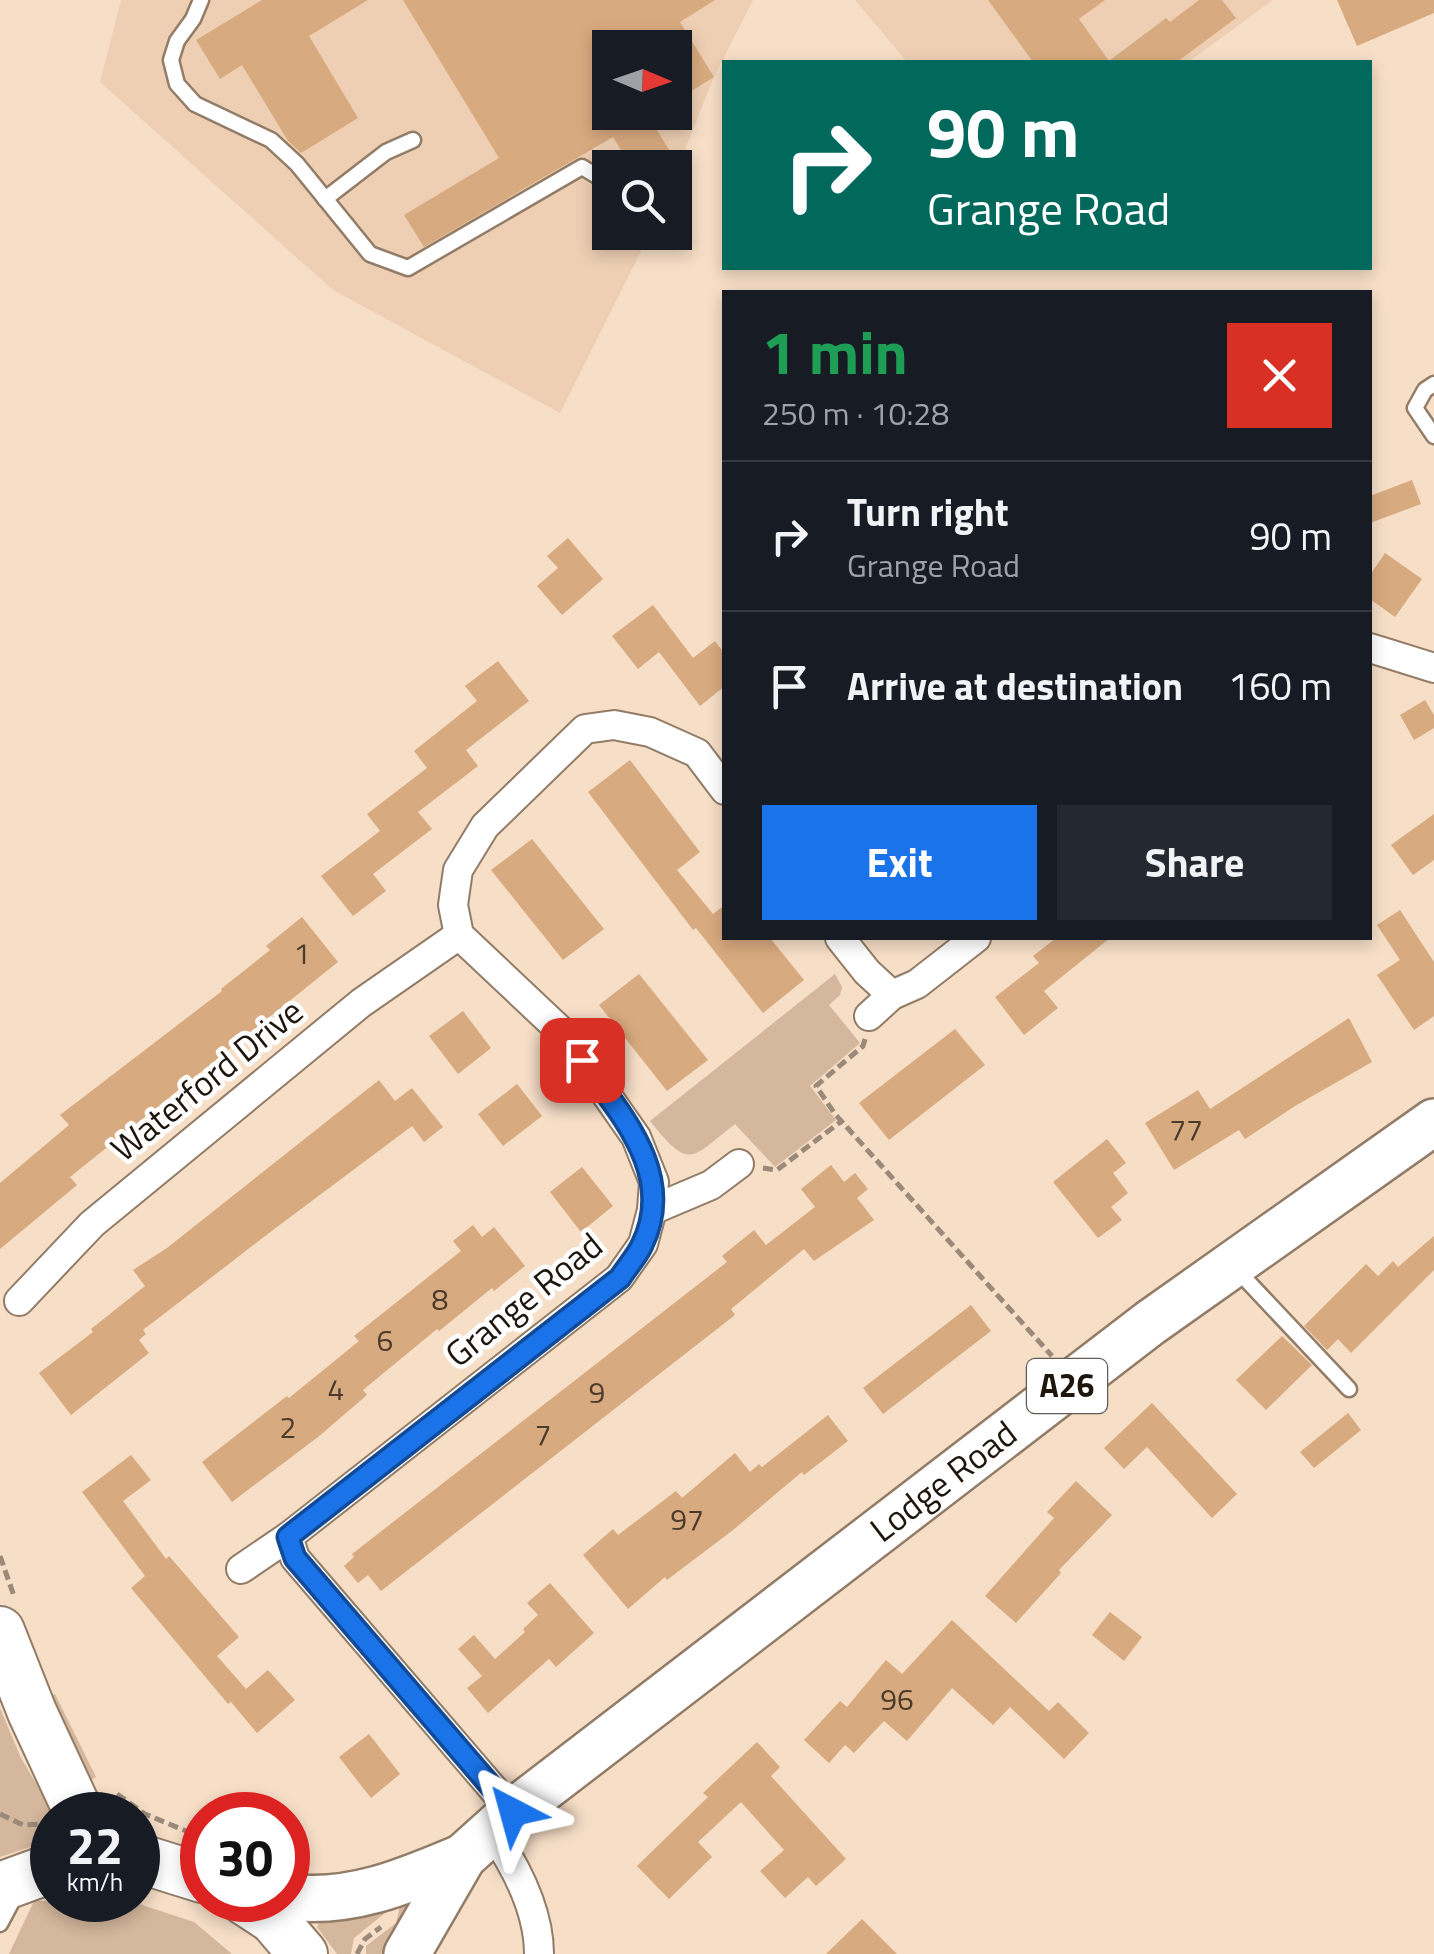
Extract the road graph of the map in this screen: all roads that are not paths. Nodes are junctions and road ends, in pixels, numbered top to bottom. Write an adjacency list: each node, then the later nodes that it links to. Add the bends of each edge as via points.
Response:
1 (202, 0): 4 (lane, via 174,50 176,84 195,104 271,140)
2 (412, 140): 4 (lane)
3 (592, 174): 4 (lane, via 582,168 408,268 370,254)
4 (325, 199)
5 (1434, 384): 6 (lane, via 1415,408)
6 (1434, 436)
7 (1372, 649): 8 (street)
8 (1434, 668)
9 (722, 786): 10 (street, via 697,754 650,732 614,725 586,729 485,826 458,870 453,904)
10 (459, 935): 17 (street, Grange Road, via 564,1034 636,1137 654,1182); 19 (street, Waterford Drive, via 361,1002 107,1212)
11 (842, 940): 13 (street)
12 (973, 940): 13 (street, via 917,984)
13 (892, 994): 14 (street)
14 (869, 1016)
15 (1434, 1122): 18 (main road, Lodge Road / A26)
16 (739, 1164): 17 (street)
17 (652, 1210): 21 (street, Grange Road, via 643,1244 620,1278)
18 (1233, 1266): 20 (lane); 25 (main road, Lodge Road / A26, via 1071,1383)
19 (18, 1301)
20 (1349, 1389)
21 (288, 1537): 22 (street, Grange Road); 25 (street, via 295,1558)
22 (242, 1569)
23 (0, 1631): 24 (highway)
24 (69, 1792)
25 (489, 1833): 27 (main road, Lodge Road / A26, via 408,1880 367,1893); 30 (main road, Lodge Road / A26); 32 (street, via 513,1862 539,1934)
26 (30, 1879): 29 (lane)
27 (310, 1898)
28 (276, 1922): 31 (highway)
29 (0, 1924)
30 (397, 1939)
31 (303, 1954)
32 (539, 1954)

